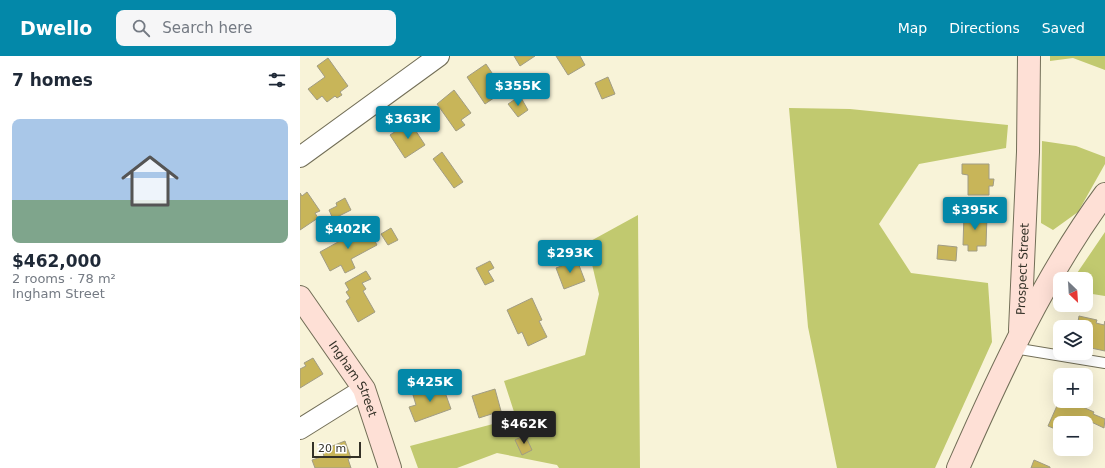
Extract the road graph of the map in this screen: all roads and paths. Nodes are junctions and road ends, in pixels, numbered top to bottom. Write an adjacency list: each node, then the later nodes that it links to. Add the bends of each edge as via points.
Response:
1 (439, 56): 3 (street)
2 (1029, 56): 6 (street, Prospect Street, via 1028,152)
3 (300, 157)
4 (1105, 194): 6 (street, via 1052,275)
5 (300, 297): 8 (street, Ingham Street)
6 (1017, 343): 7 (lane); 11 (street, Prospect Street)
7 (1105, 363)
8 (364, 389): 9 (street); 10 (street, Ingham Street)
9 (300, 429)
10 (390, 468)
11 (958, 468)

